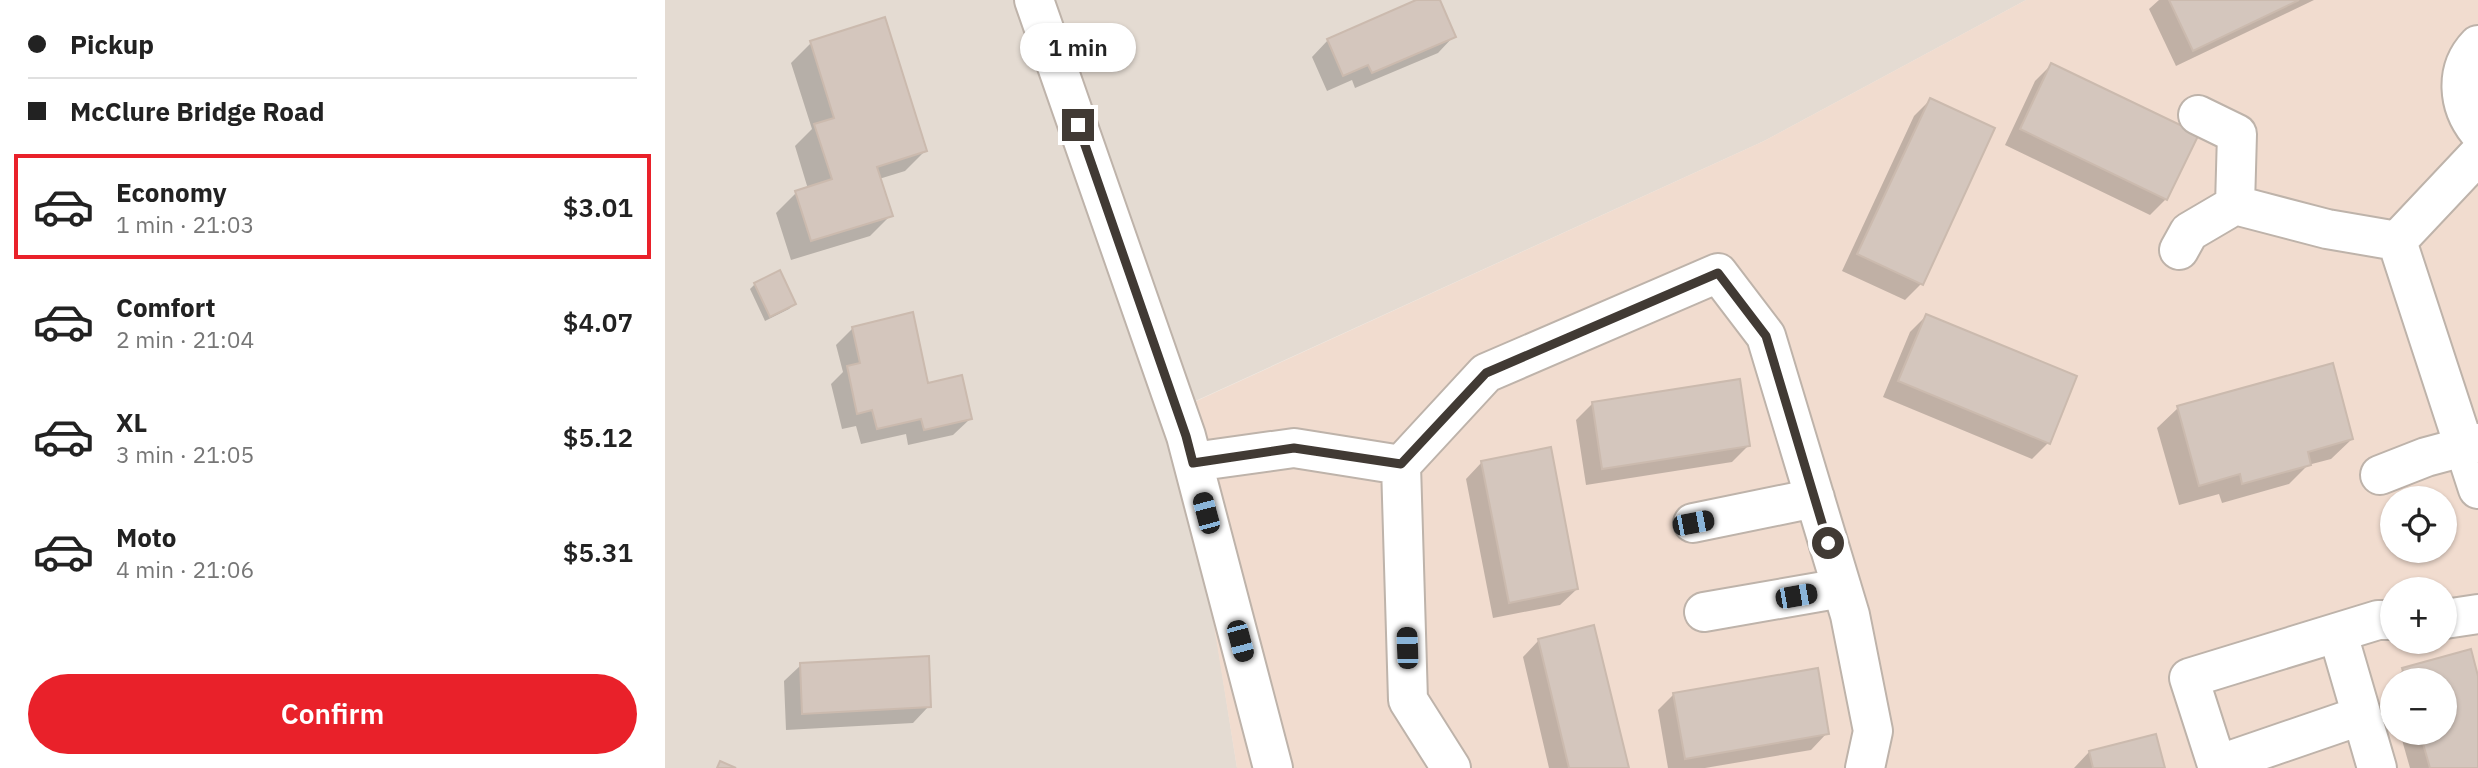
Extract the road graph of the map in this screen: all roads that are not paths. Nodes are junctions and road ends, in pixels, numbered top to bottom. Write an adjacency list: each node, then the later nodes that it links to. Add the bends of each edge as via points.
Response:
1 (1034, 0): 10 (street)
2 (2478, 45): 4 (street, via 2461,81 2467,116)
3 (2198, 115): 6 (street, via 2237,134)
4 (2478, 131)
5 (2478, 155): 7 (street)
6 (2235, 205): 7 (street); 8 (street, via 2189,232)
7 (2397, 241): 9 (street)
8 (2179, 250)
9 (2472, 446): 12 (street); 13 (street)
10 (1193, 463): 11 (street, via 1294,448); 24 (street)
11 (1401, 464): 14 (street, via 1486,373 1718,273 1766,336); 25 (street, via 1408,700)
12 (2380, 475)
13 (2478, 489)
14 (1815, 498): 15 (street); 16 (street)
15 (1693, 523)
16 (1842, 588): 17 (street); 26 (street, via 1873,731)
17 (1704, 612)
18 (2478, 614): 19 (street)
19 (2457, 617)
20 (2380, 620): 21 (street)
21 (2338, 634): 22 (street); 23 (street, via 2189,678)
22 (2361, 716): 23 (street); 27 (street)
23 (2218, 767)
24 (1273, 768)
25 (1451, 768)
26 (1864, 768)
27 (2377, 768)

